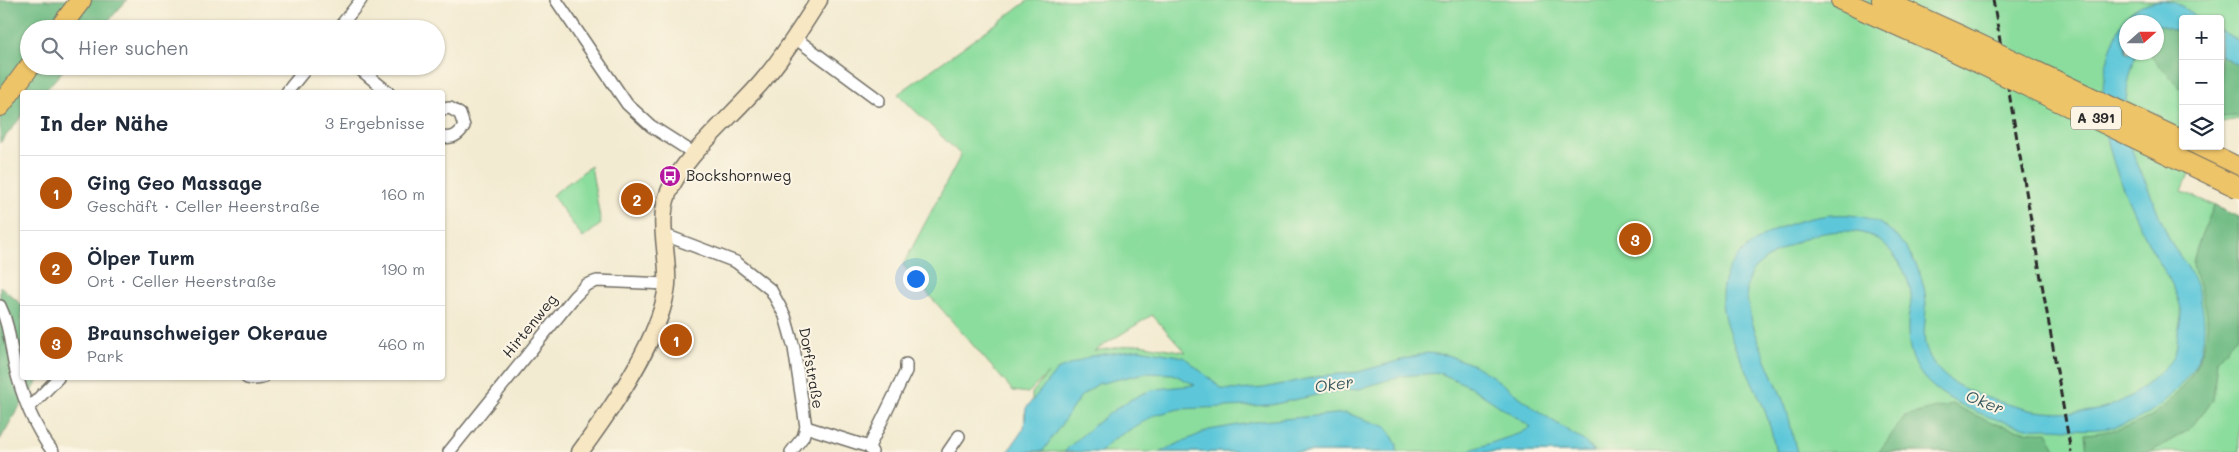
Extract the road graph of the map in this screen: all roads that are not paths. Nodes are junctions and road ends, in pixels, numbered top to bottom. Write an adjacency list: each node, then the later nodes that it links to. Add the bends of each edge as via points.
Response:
1 (81, 0): 7 (highway)
2 (361, 0): 8 (street)
3 (556, 0): 21 (street, via 627,104 651,126)
4 (819, 0): 9 (main road)
5 (1841, 0): 23 (highway, A 391, bridge)
6 (1882, 0): 19 (highway, A 391, bridge)
7 (66, 20)
8 (345, 20)
9 (795, 38): 15 (street); 21 (main road, via 765,79)
10 (23, 75): 16 (highway)
11 (301, 75): 13 (street)
12 (367, 75): 14 (street)
13 (289, 90)
14 (386, 90)
15 (879, 100)
16 (0, 106)
17 (445, 109): 18 (street, via 460,114 464,126 456,136)
18 (445, 137)
19 (2179, 139)
20 (2202, 150): 22 (highway)
21 (695, 154): 24 (main road, via 668,194 664,209)
22 (2239, 168)
23 (2239, 188)
24 (665, 235): 25 (main road); 30 (street, Dorfstraße, via 736,262 771,290 785,316 794,348)
25 (667, 284): 34 (street, Hirtenweg, via 597,281 586,286 574,296); 35 (main road, via 661,312 640,358)
26 (0, 306): 29 (street)
27 (906, 364): 32 (street, via 906,371)
28 (56, 380): 29 (street)
29 (29, 408): 33 (street, via 34,422)
30 (806, 427): 32 (street); 36 (street, Dorfstraße)
31 (959, 436): 37 (street)
32 (870, 449)
33 (54, 452)
34 (448, 452)
35 (580, 452)
36 (791, 452)
37 (948, 452)

